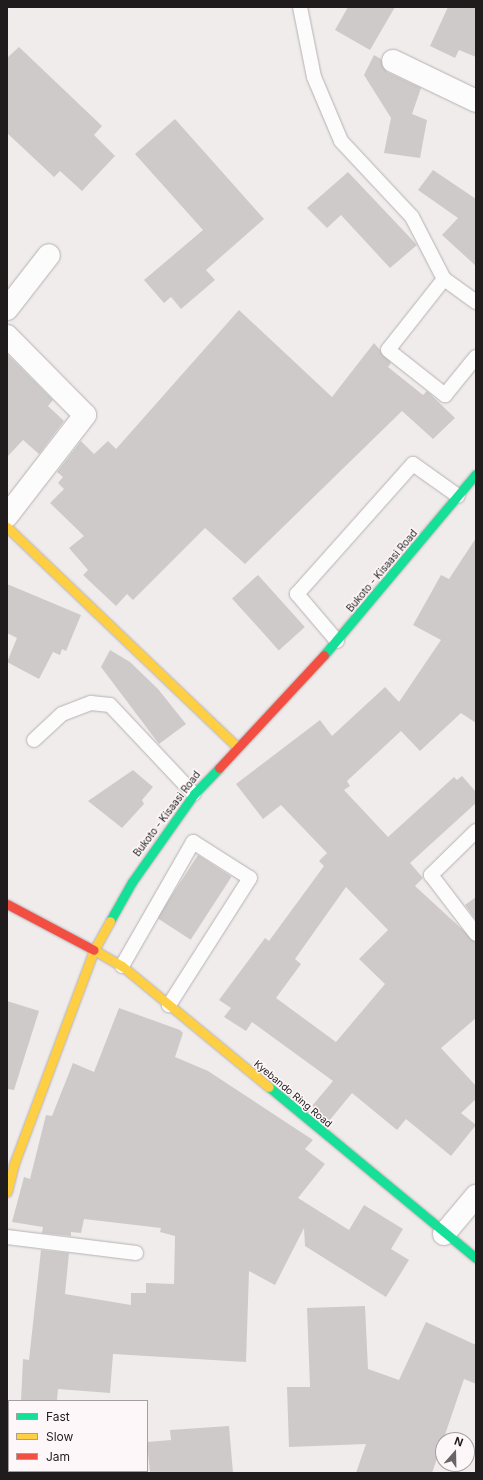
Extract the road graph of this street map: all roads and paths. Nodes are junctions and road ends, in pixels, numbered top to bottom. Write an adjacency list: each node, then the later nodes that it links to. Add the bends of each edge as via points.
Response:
1 (300, 7): 5 (lane, via 314,78 341,141 412,218)
2 (393, 61): 3 (street)
3 (476, 101)
4 (49, 255): 7 (street)
5 (444, 279): 6 (lane); 9 (lane, via 388,350 445,394)
6 (476, 302)
7 (7, 309)
8 (7, 336): 12 (street, via 85,415)
9 (476, 356)
10 (476, 474): 11 (main road, Bukoto - Kisaasi Road)
11 (458, 496): 14 (main road, Bukoto - Kisaasi Road); 14 (lane, via 414,464 297,594)
12 (7, 516)
13 (7, 527): 16 (main road)
14 (337, 641): 16 (main road, Bukoto - Kisaasi Road)
15 (34, 740): 17 (lane, via 62,714 91,703 110,705)
16 (236, 746): 17 (main road, Bukoto - Kisaasi Road)
17 (194, 794): 21 (main road, Bukoto - Kisaasi Road, via 132,882)
18 (476, 831): 20 (lane, via 431,875)
19 (7, 904): 21 (main road, Kyebando Ring Road)
20 (476, 934)
21 (94, 950): 22 (main road, Kyebando Ring Road); 24 (main road, Bukoto - Kisaasi Road, via 14,1164)
22 (122, 966): 23 (main road, Kyebando Ring Road); 23 (lane, via 192,842 250,878)
23 (169, 1005): 26 (main road, Kyebando Ring Road)
24 (7, 1192)
25 (476, 1196): 26 (street)
26 (444, 1234): 29 (main road, Kyebando Ring Road)
27 (7, 1237): 28 (lane)
28 (136, 1253)
29 (476, 1258)

